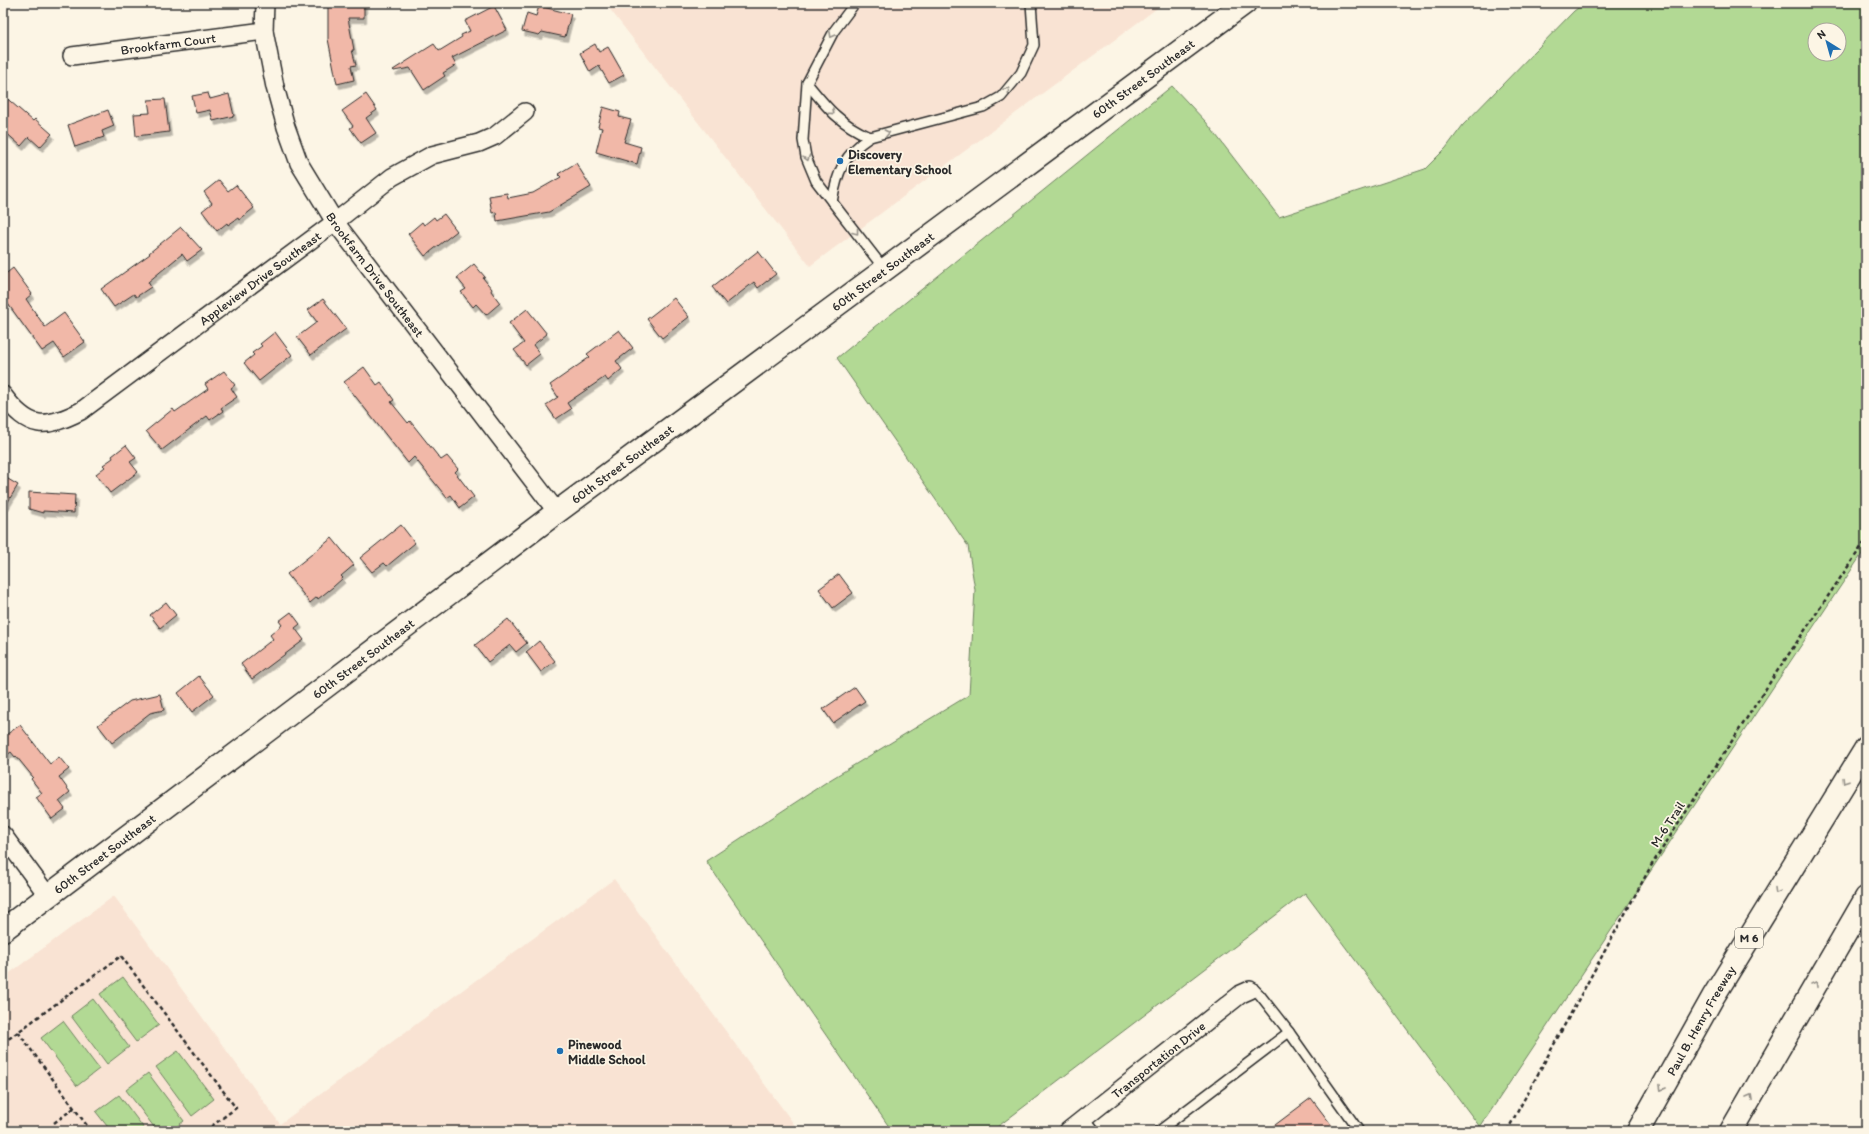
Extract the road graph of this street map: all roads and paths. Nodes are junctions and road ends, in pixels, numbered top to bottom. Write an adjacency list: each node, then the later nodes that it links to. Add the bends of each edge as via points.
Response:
1 (266, 3): 5 (street, Brookfarm Drive Southeast)
2 (855, 3): 7 (lane, one-way to 7, via 834,31)
3 (1031, 3): 9 (lane, one-way to 3, via 983,107 1001,97 1021,73 1034,45)
4 (1245, 3): 12 (main road, 60th Street Southeast)
5 (264, 31): 6 (street, Brookfarm Court); 11 (street, Brookfarm Drive Southeast, via 275,87 299,163)
6 (72, 56)
7 (807, 83): 9 (lane, one-way to 9, via 828,110 852,130); 10 (lane, one-way to 10, via 803,140 806,157 816,181)
8 (524, 112): 11 (street, Appleview Drive Southeast, via 495,136 412,165 392,177)
9 (870, 137): 10 (lane, via 856,147 845,161 836,178)
10 (832, 202): 12 (lane, one-way to 12)
11 (334, 222): 13 (street, Appleview Drive Southeast, via 81,411 57,423 39,424 22,415); 14 (street, Brookfarm Drive Southeast)
12 (886, 271): 14 (main road, 60th Street Southeast)
13 (3, 395)
14 (557, 512): 18 (main road, 60th Street Southeast)
15 (1866, 540): 33 (path, M-6 Trail, via 1651,866)
16 (1866, 748): 34 (main road, Paul B. Henry Freeway / M 6, one-way to 34, via 1713,998)
17 (3, 836): 18 (street)
18 (48, 896): 20 (main road, 60th Street Southeast)
19 (1866, 898): 35 (main road, one-way to 19)
20 (3, 930)
21 (1250, 990): 23 (lane, via 1255,990 1260,995); 27 (street, Transportation Drive, via 1241,994)
22 (18, 1032): 24 (path); 25 (path); 29 (path, via 121,956 236,1108)
23 (1289, 1032): 31 (lane); 32 (lane)
24 (3, 1043)
25 (74, 1108): 26 (path); 28 (path)
26 (54, 1123)
27 (1090, 1125): 30 (street, Transportation Drive)
28 (91, 1131)
29 (205, 1131)
30 (1068, 1131)
31 (1159, 1131)
32 (1359, 1131)
33 (1507, 1131)
34 (1638, 1131)
35 (1731, 1131)

